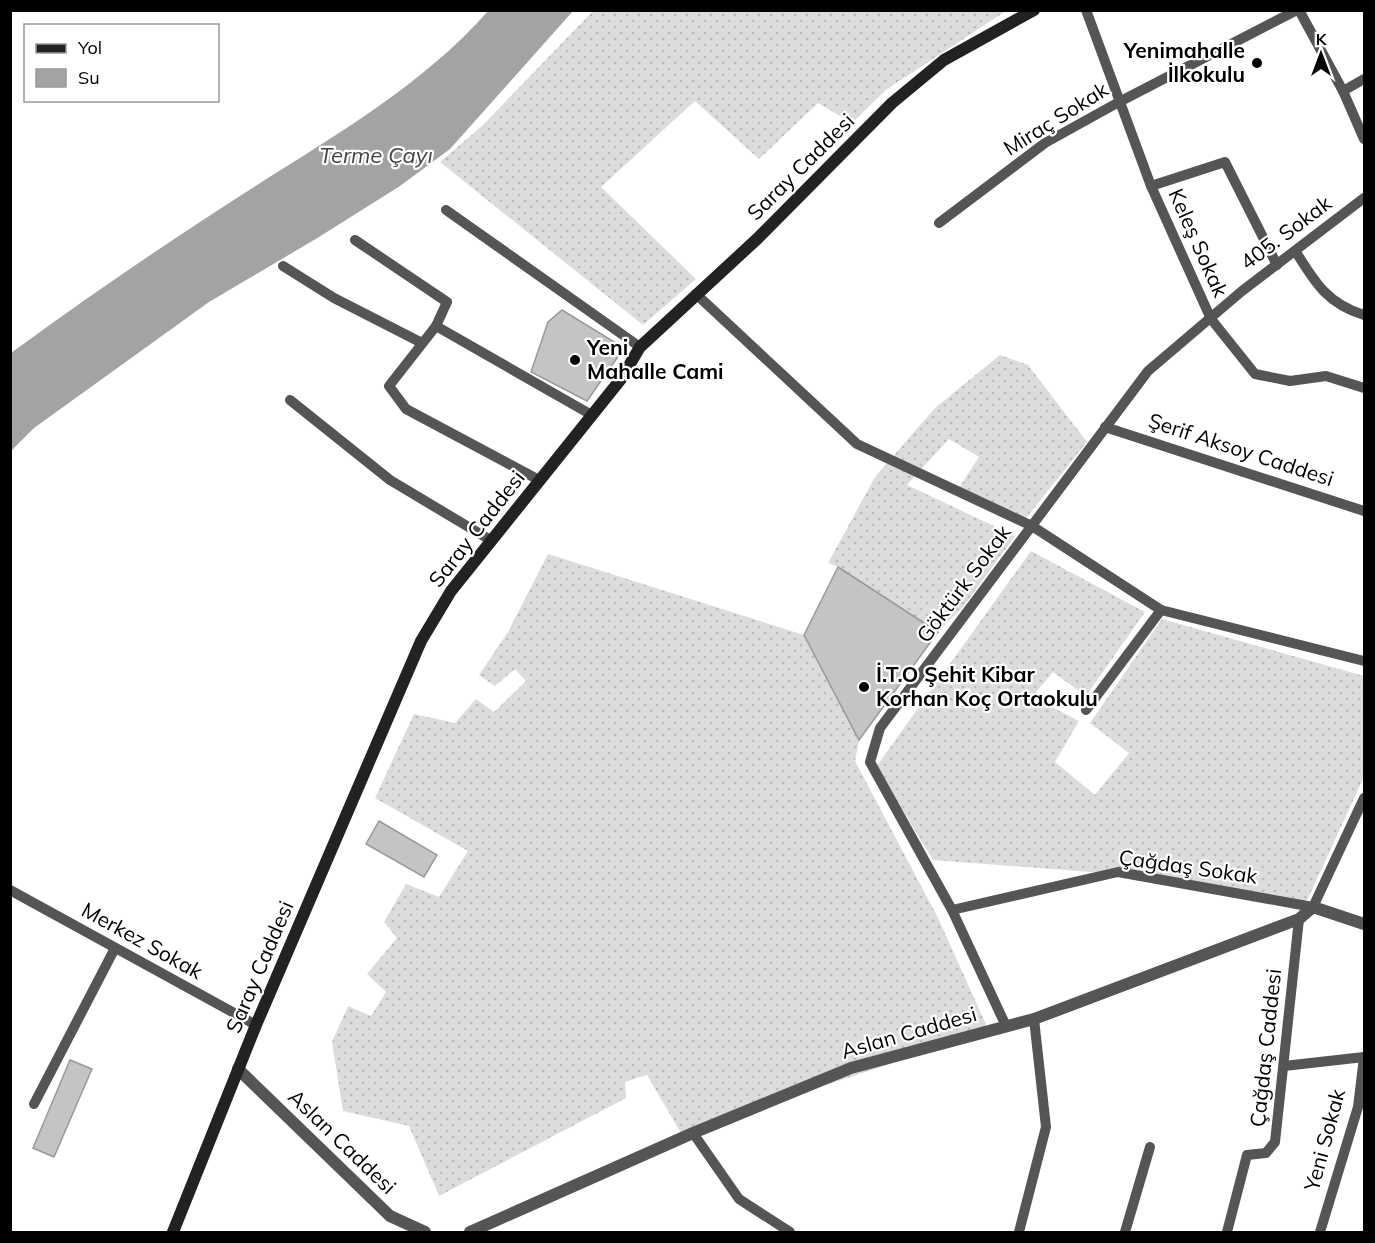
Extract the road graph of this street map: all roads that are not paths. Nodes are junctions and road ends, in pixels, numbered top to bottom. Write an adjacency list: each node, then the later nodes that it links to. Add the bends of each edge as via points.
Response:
1 (1034, 10): 16 (main road, Saray Caddesi, via 944,60 892,103 757,239)
2 (1086, 10): 6 (street, Keleş Sokak)
3 (1298, 10): 5 (street); 6 (street, Miraç Sokak)
4 (1365, 79): 5 (street)
5 (1343, 91): 7 (street)
6 (1119, 102): 8 (street, Keleş Sokak); 11 (street, Miraç Sokak, via 1045,143)
7 (1365, 139)
8 (1151, 186): 14 (street, via 1225,162); 18 (street, Keleş Sokak)
9 (1365, 198): 13 (street, 405. Sokak)
10 (446, 210): 21 (street)
11 (939, 223)
12 (355, 240): 19 (street, via 447,302)
13 (1296, 252): 14 (street, 405. Sokak); 17 (street, via 1318,288 1351,311)
14 (1277, 265): 18 (street, 405. Sokak)
15 (283, 266): 20 (street, via 334,298)
16 (696, 294): 21 (main road, Saray Caddesi); 28 (street, via 857,444)
17 (1365, 315)
18 (1211, 319): 22 (street, Keleş Sokak, via 1255,374 1290,381 1326,376); 25 (street, 405. Sokak, via 1148,371)
19 (436, 326): 20 (street); 24 (street)
20 (422, 343): 26 (street, via 389,386 406,408)
21 (640, 347): 24 (main road, Saray Caddesi, via 621,379)
22 (1365, 388)
23 (290, 400): 29 (street, via 390,480)
24 (590, 414): 26 (main road, Saray Caddesi)
25 (1105, 427): 27 (street, Şerif Aksoy Caddesi); 28 (street, Göktürk Sokak)
26 (539, 480): 29 (main road, Saray Caddesi)
27 (1365, 511)
28 (1032, 526): 30 (street); 36 (street, Göktürk Sokak, via 880,728 870,762)
29 (492, 541): 41 (main road, Saray Caddesi, via 451,591 420,641)
30 (1161, 610): 31 (street); 32 (street)
31 (1365, 661)
32 (1086, 710)
33 (1365, 798): 35 (street)
34 (10, 890): 39 (street, Merkez Sokak)
35 (1313, 907): 36 (street, Çağdaş Sokak, via 1118,872); 37 (street, Aslan Caddesi); 38 (street)
36 (952, 910): 42 (street, Göktürk Sokak)
37 (1299, 919): 40 (street, Aslan Caddesi); 44 (street, Çağdaş Caddesi)
38 (1365, 924)
39 (114, 950): 41 (street, Merkez Sokak); 46 (street)
40 (1035, 1019): 42 (street, Aslan Caddesi); 53 (street, via 1046,1127)
41 (255, 1025): 45 (main road, Saray Caddesi)
42 (1006, 1026): 47 (street, Aslan Caddesi, via 851,1068)
43 (1364, 1057): 44 (street); 56 (street, Yeni Sokak, via 1358,1107)
44 (1284, 1066): 55 (street, Çağdaş Caddesi, via 1275,1142 1266,1153 1247,1155)
45 (238, 1069): 49 (main road, Saray Caddesi); 50 (street, Aslan Caddesi, via 390,1216)
46 (34, 1104)
47 (693, 1133): 51 (street, Aslan Caddesi); 52 (street, via 739,1199)
48 (1150, 1147): 54 (street)
49 (173, 1233)
50 (425, 1233)
51 (470, 1233)
52 (790, 1233)
53 (1019, 1233)
54 (1125, 1233)
55 (1227, 1233)
56 (1320, 1233)

